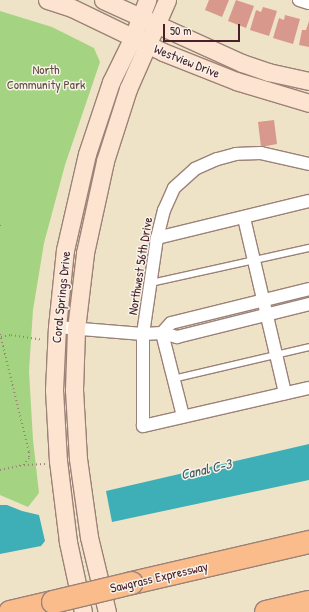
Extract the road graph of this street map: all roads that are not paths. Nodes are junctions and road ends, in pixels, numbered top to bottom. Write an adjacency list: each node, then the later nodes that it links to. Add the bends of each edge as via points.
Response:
1 (47, 0): 9 (main road, Westview Drive, via 72,8)
2 (103, 0): 7 (main road, Westview Drive)
3 (147, 0): 7 (main road, Coral Springs Drive)
4 (168, 0): 8 (main road, Coral Springs Drive)
5 (299, 0): 6 (street)
6 (309, 3)
7 (141, 16): 8 (main road, Westview Drive); 9 (main road, Coral Springs Drive)
8 (158, 24): 9 (main road, Coral Springs Drive); 10 (main road, Westview Drive, via 242,63)
9 (140, 41): 11 (main road, Westview Drive, via 236,81); 23 (main road, Coral Springs Drive, via 111,82 87,154 65,250); 24 (main road, Coral Springs Drive, via 128,89 105,160 85,253)
10 (309, 81)
11 (309, 103)
12 (309, 164): 15 (street, Northwest 56th Drive, via 262,153 217,158 195,169 174,188 164,210)
13 (309, 202): 14 (street)
14 (244, 218): 15 (street); 17 (street)
15 (157, 238): 18 (street, Northwest 56th Drive)
16 (309, 248): 17 (lane)
17 (254, 260): 18 (lane); 20 (street)
18 (150, 283): 26 (street, Northwest 56th Drive)
19 (309, 289): 20 (street)
20 (262, 299): 22 (street); 25 (street, via 171,323)
21 (309, 304): 22 (street)
22 (266, 314): 25 (street, via 177,337); 28 (street)
23 (57, 327): 24 (street); 36 (main road, Coral Springs Drive, via 54,390 58,461 68,542)
24 (76, 329): 26 (street); 35 (main road, Coral Springs Drive, via 74,390 78,459 90,537)
25 (162, 333): 26 (street); 29 (street)
26 (143, 334): 32 (street, Northwest 56th Drive, via 143,426)
27 (309, 347): 28 (lane)
28 (276, 355): 29 (lane); 31 (street)
29 (173, 379): 32 (street)
30 (309, 388): 31 (street)
31 (285, 393): 32 (street)
32 (182, 416)
33 (309, 542): 37 (highway, Sawgrass Expressway, bridge)
34 (309, 602): 38 (highway)
35 (105, 606)
36 (82, 609)
37 (10, 612)
38 (266, 612)

